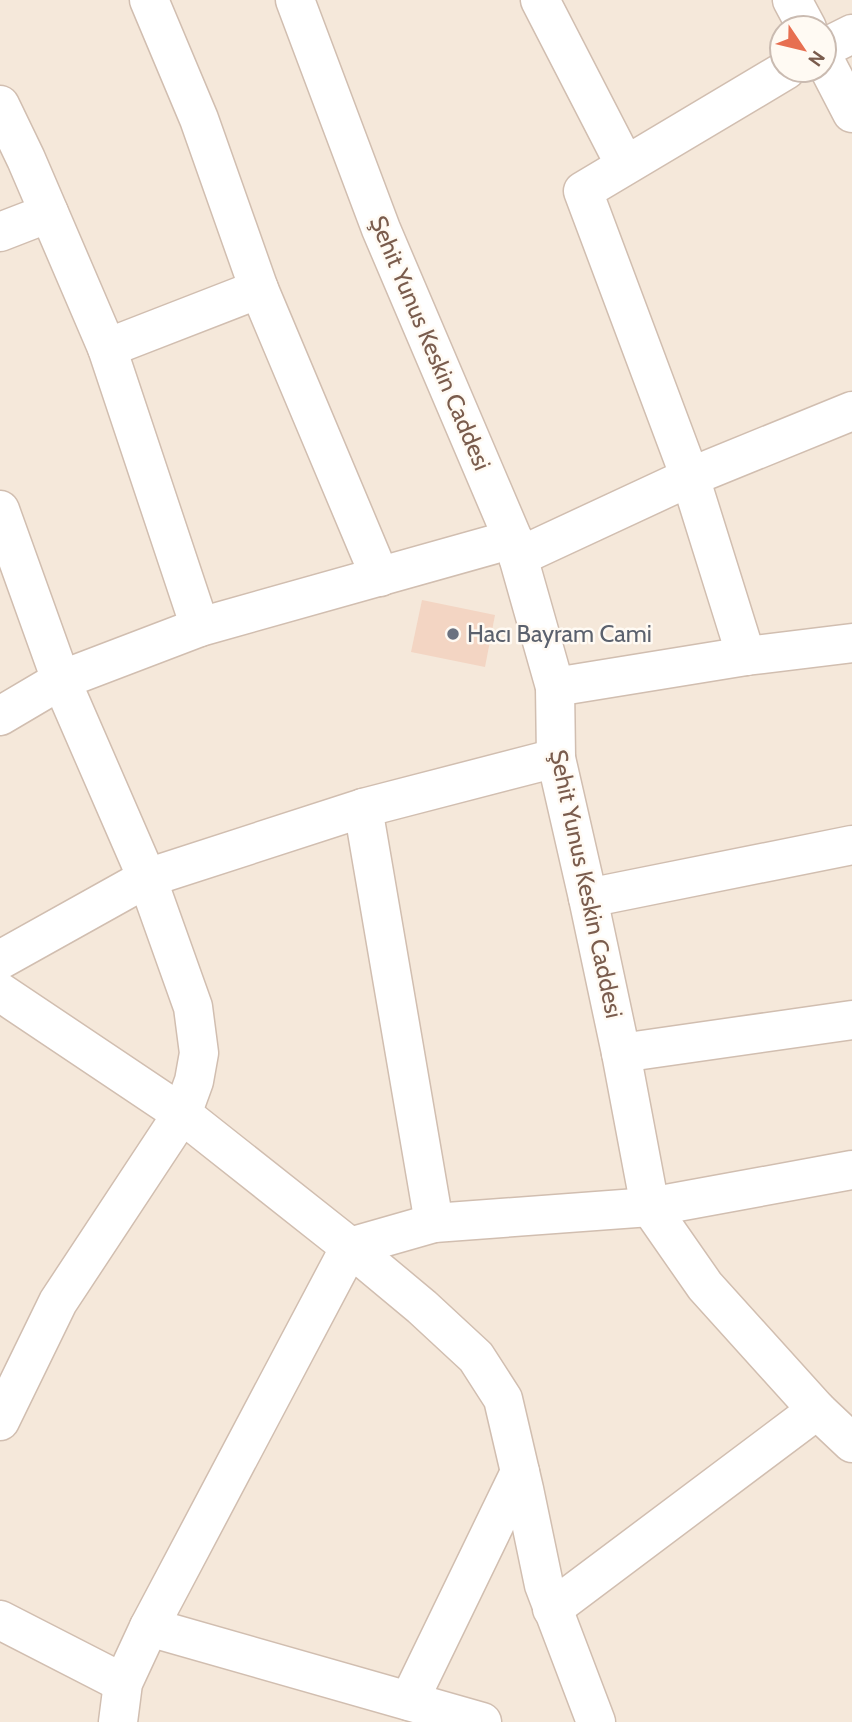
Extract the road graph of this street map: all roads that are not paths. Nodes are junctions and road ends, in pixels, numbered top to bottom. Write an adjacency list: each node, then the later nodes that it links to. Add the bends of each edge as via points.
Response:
1 (149, 0): 11 (street, via 200,119)
2 (295, 0): 16 (street, Şehit Yunus Keskin Caddesi, via 382,229)
3 (540, 0): 8 (street)
4 (768, 81): 8 (street)
5 (837, 84): 7 (street)
6 (0, 105): 9 (street)
7 (852, 113)
8 (625, 165): 14 (street, via 583,191)
9 (49, 213): 10 (street); 12 (street)
10 (0, 232)
11 (259, 289): 12 (street); 17 (street)
12 (107, 348): 18 (street)
13 (852, 411): 14 (street)
14 (690, 477): 16 (street); 20 (street)
15 (0, 510): 21 (street)
16 (516, 548): 17 (street); 22 (street, Şehit Yunus Keskin Caddesi)
17 (380, 578): 18 (street)
18 (200, 627): 21 (street)
19 (852, 643): 20 (street)
20 (746, 656): 22 (street)
21 (61, 680): 23 (street); 27 (street)
22 (555, 687): 24 (street, Şehit Yunus Keskin Caddesi)
23 (0, 716)
24 (556, 758): 25 (street); 28 (street, Şehit Yunus Keskin Caddesi)
25 (363, 808): 27 (street); 36 (street)
26 (852, 845): 28 (street)
27 (147, 878): 29 (street); 33 (street, via 193,1007 199,1054)
28 (588, 898): 32 (street, Şehit Yunus Keskin Caddesi)
29 (0, 960)
30 (0, 992): 33 (street)
31 (852, 1020): 32 (street)
32 (621, 1053): 35 (street, Şehit Yunus Keskin Caddesi)
33 (183, 1114): 37 (street); 39 (street, via 58,1302)
34 (852, 1170): 35 (street)
35 (650, 1206): 36 (street); 38 (street, Şehit Yunus Keskin Caddesi, via 705,1286)
36 (434, 1223): 37 (street)
37 (350, 1247): 41 (street, via 476,1357 503,1399); 44 (street)
38 (817, 1410): 40 (street, Şehit Yunus Keskin Caddesi); 42 (street)
39 (0, 1420)
40 (852, 1443)
41 (520, 1472): 42 (street); 46 (street)
42 (552, 1609): 49 (street)
43 (0, 1620): 45 (street)
44 (149, 1627): 45 (street); 46 (street)
45 (123, 1683): 47 (street)
46 (409, 1701): 48 (street)
47 (118, 1722)
48 (482, 1722)
49 (596, 1722)

